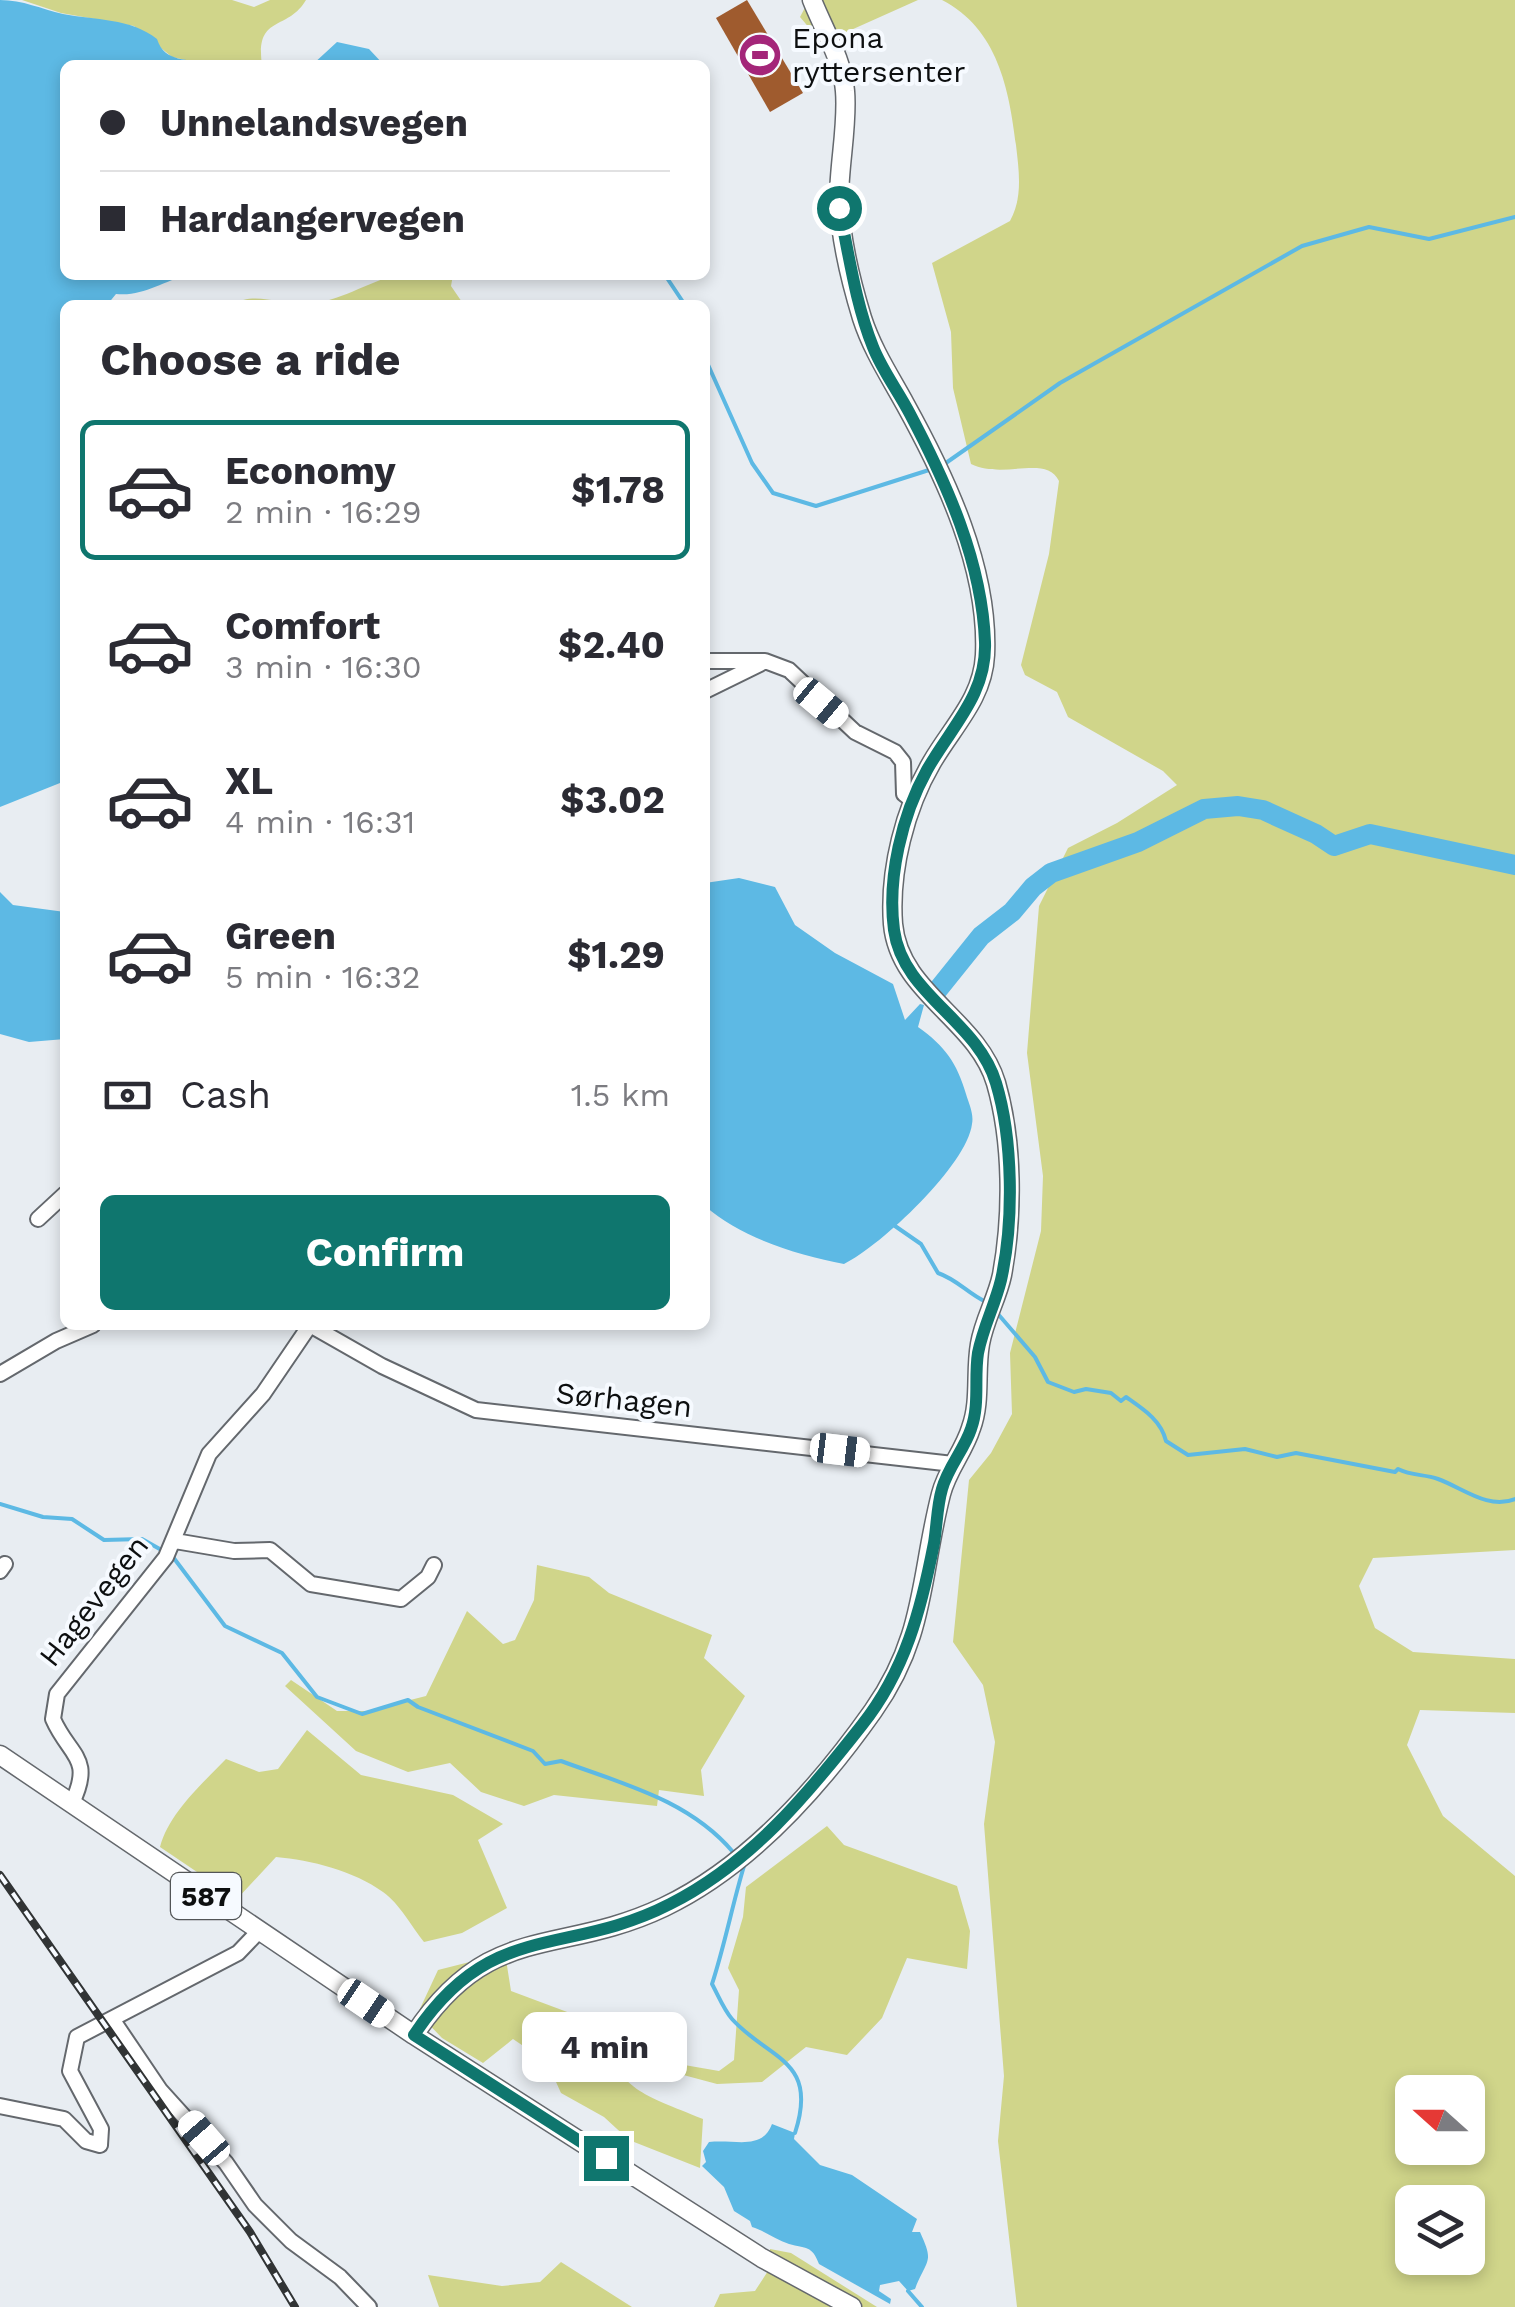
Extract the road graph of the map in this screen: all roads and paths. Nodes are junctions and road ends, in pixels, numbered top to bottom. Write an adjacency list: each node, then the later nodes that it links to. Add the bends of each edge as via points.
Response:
1 (812, 0): 5 (main road, via 846,92 839,208 862,317 952,502 980,592 985,645 977,692)
2 (710, 661): 3 (street)
3 (765, 661): 4 (street); 5 (street, via 789,670 855,732 895,752 904,762 904,794)
4 (710, 688)
5 (913, 801): 12 (main road, via 894,891 898,946 914,979 984,1054 1006,1134 1001,1281 980,1346 971,1429)
6 (60, 1199): 7 (street)
7 (38, 1219)
8 (81, 1330): 11 (street)
9 (307, 1330): 13 (street, Hagevegen, via 263,1394 208,1454)
10 (319, 1330): 12 (street, Sørhagen, via 476,1410)
11 (0, 1374)
12 (953, 1464): 19 (main road, via 904,1658 862,1726 762,1843 652,1913 526,1946 482,1965 441,1996)
13 (171, 1549): 14 (street, Hagevegen, via 270,1550 311,1584 401,1599); 16 (street, Hagevegen, via 57,1694 53,1719 82,1769)
14 (434, 1565)
15 (0, 1755): 16 (main road, 587)
16 (72, 1803): 17 (main road, 587)
17 (258, 1931): 18 (street, via 238,1952); 19 (main road, 587)
18 (112, 2019): 20 (street, via 77,2038 70,2062 72,2082 101,2129 100,2145 64,2119); 21 (street, via 160,2090 255,2204)
19 (414, 2035): 22 (main road, 587, via 762,2258)
20 (0, 2106)
21 (368, 2307)
22 (852, 2307)

